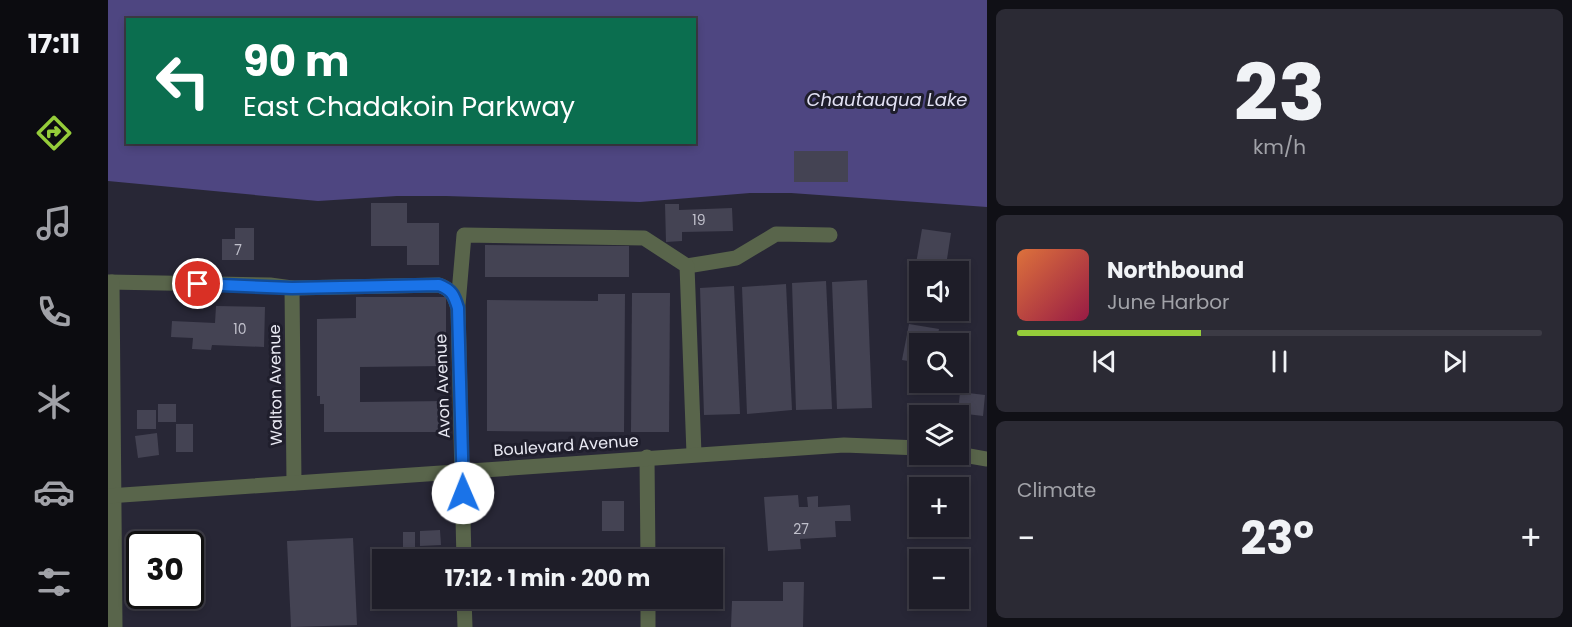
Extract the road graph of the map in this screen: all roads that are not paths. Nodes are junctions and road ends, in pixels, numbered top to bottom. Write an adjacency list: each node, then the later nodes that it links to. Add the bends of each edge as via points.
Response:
1 (830, 235): 2 (street, via 776,234 736,258)
2 (687, 266): 5 (street, via 644,238 464,234); 7 (street)
3 (110, 282): 4 (street); 13 (street)
4 (292, 288): 5 (street, Avon Avenue, via 439,285 455,296); 12 (street, Walton Avenue)
5 (458, 308): 11 (street, Avon Avenue)
6 (909, 448): 7 (street, Boulevard Avenue, via 844,445)
7 (694, 454): 9 (street, Boulevard Avenue)
8 (969, 456): 10 (street)
9 (647, 457): 11 (street, Boulevard Avenue); 15 (street)
10 (987, 459)
11 (463, 471): 12 (street, Boulevard Avenue); 14 (street, Avon Avenue)
12 (294, 483): 13 (street, Boulevard Avenue)
13 (112, 495): 18 (street)
14 (464, 549)
15 (648, 549)
16 (464, 609): 19 (street)
17 (648, 609): 20 (street)
18 (115, 627)
19 (465, 627)
20 (648, 627)

